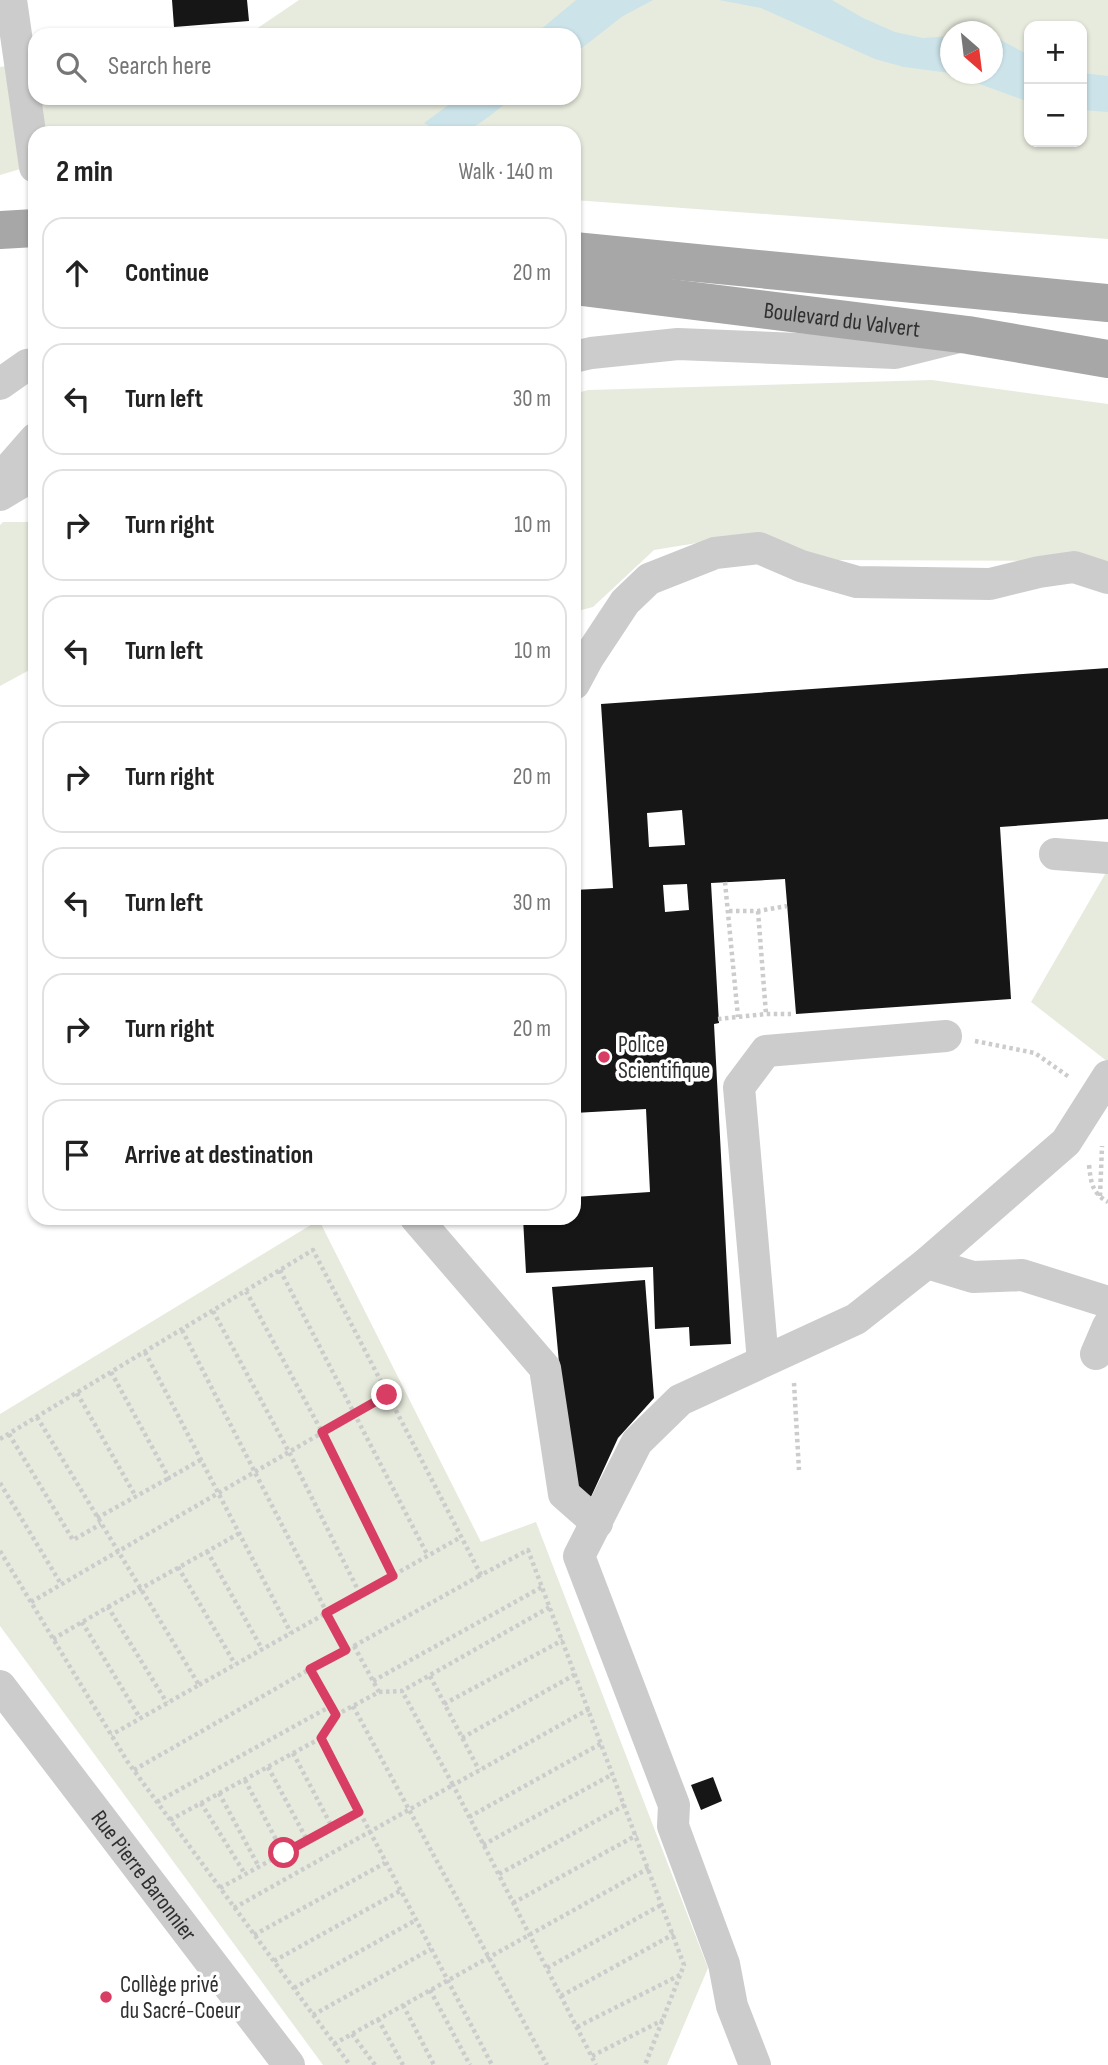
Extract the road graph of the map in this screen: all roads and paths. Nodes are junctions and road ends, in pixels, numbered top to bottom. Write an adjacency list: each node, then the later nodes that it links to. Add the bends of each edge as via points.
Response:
1 (11, 0): 2 (street)
2 (29, 126)
3 (28, 228): 4 (main road)
4 (0, 230)
5 (581, 252): 6 (main road, Boulevard du Valvert)
6 (806, 273): 8 (main road, Boulevard du Valvert); 9 (street)
7 (581, 287): 9 (main road, Boulevard du Valvert)
8 (1105, 302)
9 (745, 307): 10 (main road, Boulevard du Valvert); 11 (street)
10 (968, 335): 11 (street, via 895,353); 13 (main road, Boulevard du Valvert)
11 (678, 344): 12 (street)
12 (581, 355)
13 (1108, 359)
14 (28, 365): 15 (street)
15 (0, 384)
16 (28, 447): 18 (street)
17 (28, 478): 19 (street)
18 (0, 479)
19 (0, 495)
20 (1108, 578): 21 (street, via 1074,567 990,584 858,582 800,566 759,548 715,553 649,579 625,602)
21 (581, 671)
22 (1055, 854): 23 (street)
23 (1108, 858)
24 (725, 882): 26 (path)
25 (787, 906): 27 (path)
26 (729, 911): 27 (path); 29 (path)
27 (758, 911): 28 (path)
28 (766, 1014)
29 (738, 1017)
30 (946, 1036): 44 (street, via 766,1051 739,1087)
31 (1108, 1076): 37 (street, via 1066,1142)
32 (1102, 1138): 34 (path)
33 (1091, 1186): 34 (path)
34 (1100, 1197): 35 (path)
35 (1108, 1202)
36 (422, 1225): 61 (street, via 545,1368 564,1494)
37 (927, 1263): 40 (street, via 973,1277 1021,1275); 44 (street, via 856,1319)
38 (280, 1270): 39 (path); 47 (path, via 313,1250); 48 (path)
39 (246, 1290): 41 (path); 50 (path)
40 (1108, 1302)
41 (213, 1311): 42 (path); 53 (path)
42 (181, 1329): 43 (path); 55 (path)
43 (145, 1352): 45 (path); 54 (path)
44 (764, 1362): 61 (street, via 680,1400 637,1442)
45 (111, 1372): 46 (path); 56 (path)
46 (77, 1393): 49 (path); 59 (path)
47 (387, 1395): 48 (path); 64 (path)
48 (353, 1415): 50 (path); 68 (path)
49 (37, 1417): 51 (path); 60 (path)
50 (322, 1432): 53 (path); 71 (path)
51 (9, 1434): 52 (path); 62 (path, via 73,1540)
52 (0, 1440)
53 (289, 1452): 55 (path); 75 (path)
54 (202, 1459): 56 (path); 58 (path)
55 (254, 1472): 58 (path); 79 (path)
56 (169, 1478): 59 (path)
57 (0, 1483): 72 (path)
58 (219, 1493): 63 (path); 66 (path)
59 (136, 1496): 60 (path)
60 (97, 1518): 62 (path)
61 (597, 1523): 169 (street, via 579,1556 674,1805 673,1826)
62 (101, 1524): 66 (path)
63 (240, 1533): 67 (path); 81 (path)
64 (461, 1537): 68 (path); 70 (path)
65 (0, 1551): 76 (path)
66 (117, 1552): 72 (path); 74 (path)
67 (207, 1552): 69 (path); 85 (path)
68 (428, 1556): 71 (path)
69 (178, 1567): 74 (path); 87 (path)
70 (481, 1575): 73 (path, via 528,1550); 84 (path)
71 (393, 1576): 75 (path)
72 (62, 1584): 76 (path)
73 (542, 1587): 78 (path); 91 (path)
74 (139, 1588): 77 (path); 92 (path)
75 (360, 1594): 79 (path)
76 (31, 1602): 82 (path)
77 (108, 1607): 80 (path); 96 (path)
78 (550, 1607): 83 (path); 90 (path)
79 (326, 1613): 81 (path); 86 (path)
80 (82, 1622): 82 (path); 102 (path)
81 (291, 1633): 85 (path)
82 (53, 1639): 103 (path)
83 (563, 1640): 89 (path); 97 (path)
84 (354, 1646): 86 (path); 91 (path)
85 (262, 1649): 87 (path)
86 (346, 1650): 88 (path)
87 (235, 1664): 92 (path)
88 (310, 1669): 98 (path); 109 (path)
89 (576, 1675): 100 (path); 105 (path)
90 (430, 1676): 94 (path); 97 (path)
91 (373, 1681): 95 (path)
92 (199, 1685): 96 (path)
93 (0, 1686): 159 (street, Rue Pierre Baronnier)
94 (402, 1691): 95 (path); 113 (path)
95 (379, 1692): 99 (path)
96 (167, 1703): 102 (path)
97 (444, 1704): 105 (path)
98 (331, 1706): 101 (path); 115 (path)
99 (353, 1706): 101 (path); 118 (path)
100 (589, 1709): 106 (path); 110 (path)
101 (336, 1715): 104 (path)
102 (140, 1718): 103 (path)
103 (111, 1735): 109 (path)
104 (321, 1738): 107 (path); 119 (path)
105 (462, 1738): 110 (path)
106 (601, 1743): 111 (path); 120 (path)
107 (293, 1753): 108 (path); 122 (path)
108 (268, 1767): 112 (path); 125 (path)
109 (134, 1770): 115 (path)
110 (479, 1770): 113 (path)
111 (613, 1774): 117 (path); 126 (path)
112 (245, 1779): 114 (path); 127 (path)
113 (453, 1785): 118 (path); 120 (path)
114 (219, 1793): 116 (path); 129 (path)
115 (157, 1802): 121 (path)
116 (201, 1803): 121 (path); 131 (path)
117 (625, 1805): 124 (path); 132 (path)
118 (409, 1809): 123 (path); 143 (path)
119 (359, 1812): 122 (path); 123 (path)
120 (469, 1817): 126 (path)
121 (170, 1820): 133 (path)
122 (332, 1826): 125 (path)
123 (370, 1832): 128 (path); 137 (path)
124 (637, 1835): 130 (path); 135 (path)
125 (307, 1840): 127 (path)
126 (483, 1845): 132 (path)
127 (284, 1853): 129 (path)
128 (385, 1863): 134 (path); 140 (path)
129 (259, 1867): 131 (path)
130 (649, 1868): 136 (path); 141 (path)
131 (245, 1874): 133 (path)
132 (499, 1874): 135 (path)
133 (220, 1888): 137 (path)
134 (400, 1891): 138 (path); 144 (path)
135 (513, 1903): 141 (path)
136 (663, 1904): 139 (path); 145 (path)
137 (234, 1908): 140 (path)
138 (416, 1920): 142 (path); 148 (path)
139 (674, 1934): 146 (path, via 684,1965); 150 (path)
140 (254, 1935): 144 (path)
141 (530, 1936): 143 (path); 145 (path)
142 (431, 1949): 147 (path); 152 (path)
143 (489, 1958): 147 (path); 166 (path)
144 (274, 1961): 148 (path)
145 (547, 1968): 150 (path)
146 (681, 1975): 154 (path); 155 (path)
147 (448, 1981): 149 (path); 165 (path)
148 (294, 1988): 152 (path)
149 (430, 1990): 151 (path); 164 (path)
150 (561, 1996): 155 (path)
151 (403, 2005): 153 (path); 163 (path)
152 (313, 2015): 157 (path)
153 (378, 2019): 156 (path); 162 (path)
154 (663, 2019): 158 (path); 168 (path)
155 (578, 2028): 158 (path)
156 (352, 2034): 157 (path); 161 (path)
157 (334, 2044): 160 (path)
158 (592, 2056): 167 (path)
159 (289, 2065)
160 (350, 2065)
161 (375, 2065)
162 (403, 2065)
163 (434, 2065)
164 (470, 2065)
165 (492, 2065)
166 (547, 2065)
167 (596, 2065)
168 (645, 2065)
169 (755, 2065)

